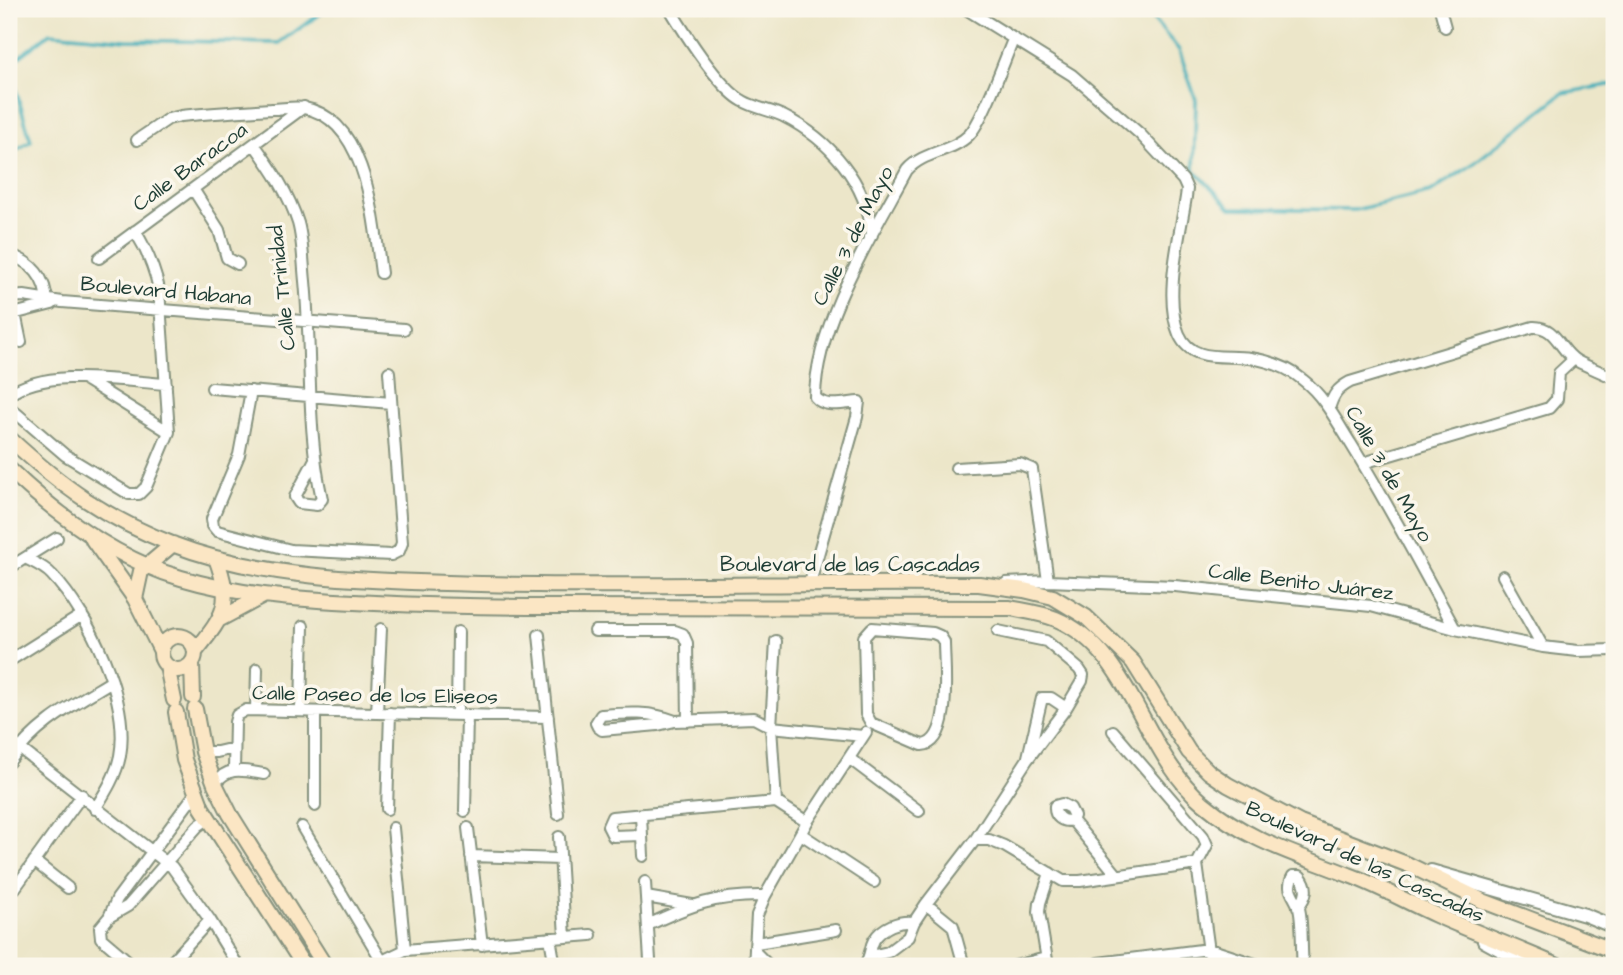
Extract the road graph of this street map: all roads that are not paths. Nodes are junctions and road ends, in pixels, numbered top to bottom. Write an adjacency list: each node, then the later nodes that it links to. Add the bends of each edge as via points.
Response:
1 (670, 9): 13 (street, via 727,88 742,101 781,115 824,142 858,186 867,204)
2 (966, 9): 5 (street)
3 (1440, 9): 4 (street)
4 (1445, 27)
5 (1013, 40): 13 (street, Calle 3 de Mayo, via 970,135 914,162); 36 (street, Calle 3 de Mayo, via 1072,75 1140,134 1183,180 1187,189 1174,276 1174,315 1189,348 1289,369)
6 (304, 107): 7 (street); 8 (street, Calle Baracoa); 17 (street, via 323,114 345,134 359,163 369,194)
7 (263, 110): 8 (street); 9 (street, via 168,119)
8 (274, 130): 10 (street, Calle Baracoa)
9 (137, 140)
10 (254, 144): 11 (street, Calle Baracoa); 22 (street, Calle Trinidad, via 274,171 298,224)
11 (193, 189): 12 (street, Calle Baracoa); 16 (street, via 219,230 227,258)
12 (135, 231): 15 (street, Calle Baracoa); 20 (street, via 155,268)
13 (872, 235): 53 (street, Calle 3 de Mayo, via 836,304 816,383 815,397 820,402 859,402)
14 (9, 254): 19 (street, via 38,273)
15 (99, 258)
16 (239, 264)
17 (381, 273)
18 (9, 297): 19 (street, Boulevard Habana)
19 (47, 302): 20 (street, Boulevard Habana); 21 (street, Boulevard Habana)
20 (160, 310): 22 (street, Boulevard Habana); 29 (street)
21 (12, 314): 24 (street)
22 (309, 322): 23 (street, Boulevard Habana); 33 (street, Calle Trinidad)
23 (404, 329)
24 (21, 342)
25 (1574, 359): 27 (street); 36 (street, via 1550,330 1533,327 1350,382 1339,388); 40 (street, via 1559,373 1557,399 1549,408)
26 (389, 372): 34 (street)
27 (1614, 378)
28 (83, 379): 29 (street); 32 (street, via 38,381); 37 (street)
29 (166, 384): 37 (street)
30 (212, 388): 31 (street)
31 (251, 391): 33 (street); 34 (street, via 239,455 213,526 291,551 391,555 399,551)
32 (9, 395)
33 (309, 396): 34 (street); 39 (street, Calle Trinidad)
34 (391, 403)
35 (9, 407): 37 (street, via 65,455 129,494 139,494 146,487)
36 (1329, 409): 40 (street, Calle 3 de Mayo)
37 (169, 432)
38 (9, 438): 45 (main road, Boulevard de las Cascadas, via 91,505)
39 (314, 461)
40 (1363, 463): 63 (street, Calle 3 de Mayo)
41 (956, 468): 51 (street, via 1020,464 1032,469)
42 (9, 469): 43 (main road, Boulevard de las Cascadas, via 41,500)
43 (91, 536): 48 (main road, Boulevard de las Cascadas); 57 (main road)
44 (57, 538): 46 (street)
45 (173, 544): 47 (main road, Boulevard de las Cascadas); 48 (main road)
46 (25, 558): 49 (street); 59 (street, via 52,575)
47 (216, 558): 52 (main road, Boulevard de las Cascadas, via 307,574); 55 (main road)
48 (147, 566): 55 (main road, Boulevard de las Cascadas); 57 (main road, via 141,571)
49 (9, 568)
50 (1503, 576): 69 (street)
51 (1048, 581): 54 (street, Calle Benito Juárez); 63 (street, Calle Benito Juárez, via 1175,586 1371,606)
52 (440, 583): 53 (main road, Boulevard de las Cascadas); 58 (main road)
53 (810, 583): 54 (main road, Boulevard de las Cascadas)
54 (979, 584): 131 (main road, Boulevard de las Cascadas, via 1053,597 1086,618 1133,662 1189,752 1228,785 1300,822)
55 (225, 589): 56 (main road, Boulevard de las Cascadas); 60 (main road)
56 (263, 596): 58 (main road, Boulevard de las Cascadas); 60 (main road)
57 (135, 599): 71 (main road)
58 (437, 606): 143 (main road, Boulevard de las Cascadas, via 1010,608 1037,613 1077,633 1112,666 1165,760 1203,803 1275,848 1350,875)
59 (82, 615): 73 (street); 76 (street)
60 (220, 619): 72 (main road)
61 (303, 626): 79 (street)
62 (381, 629): 81 (street)
63 (1455, 629): 69 (street, Calle Benito Juárez)
64 (595, 631): 86 (street, via 683,634)
65 (998, 631): 77 (street, via 1046,641 1079,669 1082,681)
66 (458, 632): 83 (street)
67 (539, 635): 84 (street)
68 (776, 642): 88 (street)
69 (1543, 647): 70 (street, Calle Benito Juárez)
70 (1614, 650)
71 (161, 651): 72 (main road, via 166,641 176,636 187,638); 74 (main road)
72 (194, 657): 74 (main road, via 178,670); 93 (main road, via 194,703)
73 (9, 661)
74 (167, 666): 92 (main road)
75 (257, 669): 78 (street)
76 (112, 681): 94 (street, via 51,717); 107 (street, via 121,727 120,755)
77 (1066, 708): 97 (street); 97 (street, via 1042,698)
78 (256, 710): 79 (street, Calle Paseo de los Eliseos); 95 (street, Calle Paseo de los Eliseos, via 237,715)
79 (301, 711): 80 (street, Calle Paseo de los Eliseos)
80 (316, 712): 81 (street, Calle Paseo de los Eliseos); 105 (street)
81 (377, 713): 82 (street, Calle Paseo de los Eliseos)
82 (390, 713): 83 (street, Calle Paseo de los Eliseos); 106 (street)
83 (462, 715): 84 (street, Calle Paseo de los Eliseos); 108 (street)
84 (548, 717): 110 (street)
85 (675, 721): 85 (street, via 641,713 601,715 596,723 602,730); 86 (street)
86 (688, 721): 88 (street, via 754,718)
87 (871, 723): 87 (street, via 922,745 934,741 944,712 944,642 940,636 867,631 864,700); 90 (street)
88 (771, 727): 90 (street); 104 (street)
89 (1113, 731): 130 (street, via 1203,835 1207,845)
90 (863, 736): 96 (street)
91 (9, 740): 94 (street)
92 (181, 743): 93 (main road); 102 (main road)
93 (202, 746): 95 (street, via 217,752); 101 (main road)
94 (19, 748): 98 (street); 103 (street)
95 (234, 748): 99 (street, Calle Paseo de los Eliseos)
96 (850, 759): 109 (street); 114 (street)
97 (1027, 760): 121 (street)
98 (9, 762)
99 (234, 770): 100 (street); 101 (street)
100 (264, 774)
101 (215, 784): 122 (main road)
102 (195, 794): 112 (main road); 123 (street)
103 (82, 795): 107 (street); 128 (street)
104 (776, 802): 111 (street); 114 (street)
105 (315, 806)
106 (387, 808)
107 (95, 809): 123 (street)
108 (465, 811)
109 (919, 811)
110 (558, 814)
111 (641, 815): 119 (street); 119 (street, via 612,817 608,826 619,838)
112 (208, 819): 124 (main road); 129 (street)
113 (1072, 820): 133 (street)
114 (807, 822): 118 (street)
115 (302, 827): 162 (street)
116 (393, 828): 156 (street)
117 (468, 828): 125 (street)
118 (801, 834): 135 (street); 138 (street)
119 (642, 835): 126 (street)
120 (559, 837): 127 (street)
121 (975, 840): 132 (street, via 1004,846); 140 (street)
122 (248, 844): 124 (main road); 167 (main road)
123 (153, 852): 129 (street); 144 (street, via 117,898)
124 (231, 854): 166 (main road)
125 (471, 856): 127 (street); 153 (street)
126 (643, 856)
127 (560, 859): 151 (street)
128 (34, 861): 136 (street); 137 (street)
129 (167, 863): 144 (street, via 128,906); 145 (street)
130 (1197, 864): 133 (street); 155 (street)
131 (1409, 865): 148 (street, Boulevard de las Cascadas); 157 (main road, via 1483,901)
132 (1050, 873): 133 (street, via 1063,881); 160 (street, via 1040,903)
133 (1117, 875)
134 (645, 882): 139 (street)
135 (874, 882)
136 (15, 888)
137 (68, 888)
138 (765, 895): 141 (street, via 735,895); 154 (street, via 757,915)
139 (646, 897): 141 (street); 147 (street)
140 (926, 904): 146 (street); 171 (street, via 953,926)
141 (692, 905): 147 (street)
142 (1298, 907): 175 (street)
143 (1438, 916): 176 (street, Boulevard de las Cascadas); 177 (main road)
144 (109, 918): 163 (street, via 100,928 101,938)
145 (209, 920): 164 (street); 165 (street)
146 (914, 922): 159 (street, via 900,945); 159 (street, via 898,923 880,933)
147 (648, 925): 158 (street)
148 (1614, 927)
149 (836, 930): 154 (street)
150 (591, 935): 151 (street)
151 (565, 937): 152 (street)
152 (550, 938): 153 (street); 168 (street)
153 (482, 945): 156 (street)
154 (755, 947): 169 (street); 170 (street)
155 (1209, 949): 161 (street); 173 (street); 174 (street)
156 (405, 950): 162 (street)
157 (1614, 951)
158 (650, 960)
159 (867, 961)
160 (1047, 962): 172 (street)
161 (1098, 963)
162 (384, 964)
163 (134, 966)
164 (168, 966)
165 (239, 966)
166 (304, 966)
167 (325, 966)
168 (555, 966)
169 (754, 966)
170 (768, 966)
171 (964, 966)
172 (1015, 966)
173 (1211, 966)
174 (1261, 966)
175 (1303, 966)
176 (1530, 966)
177 (1558, 966)

